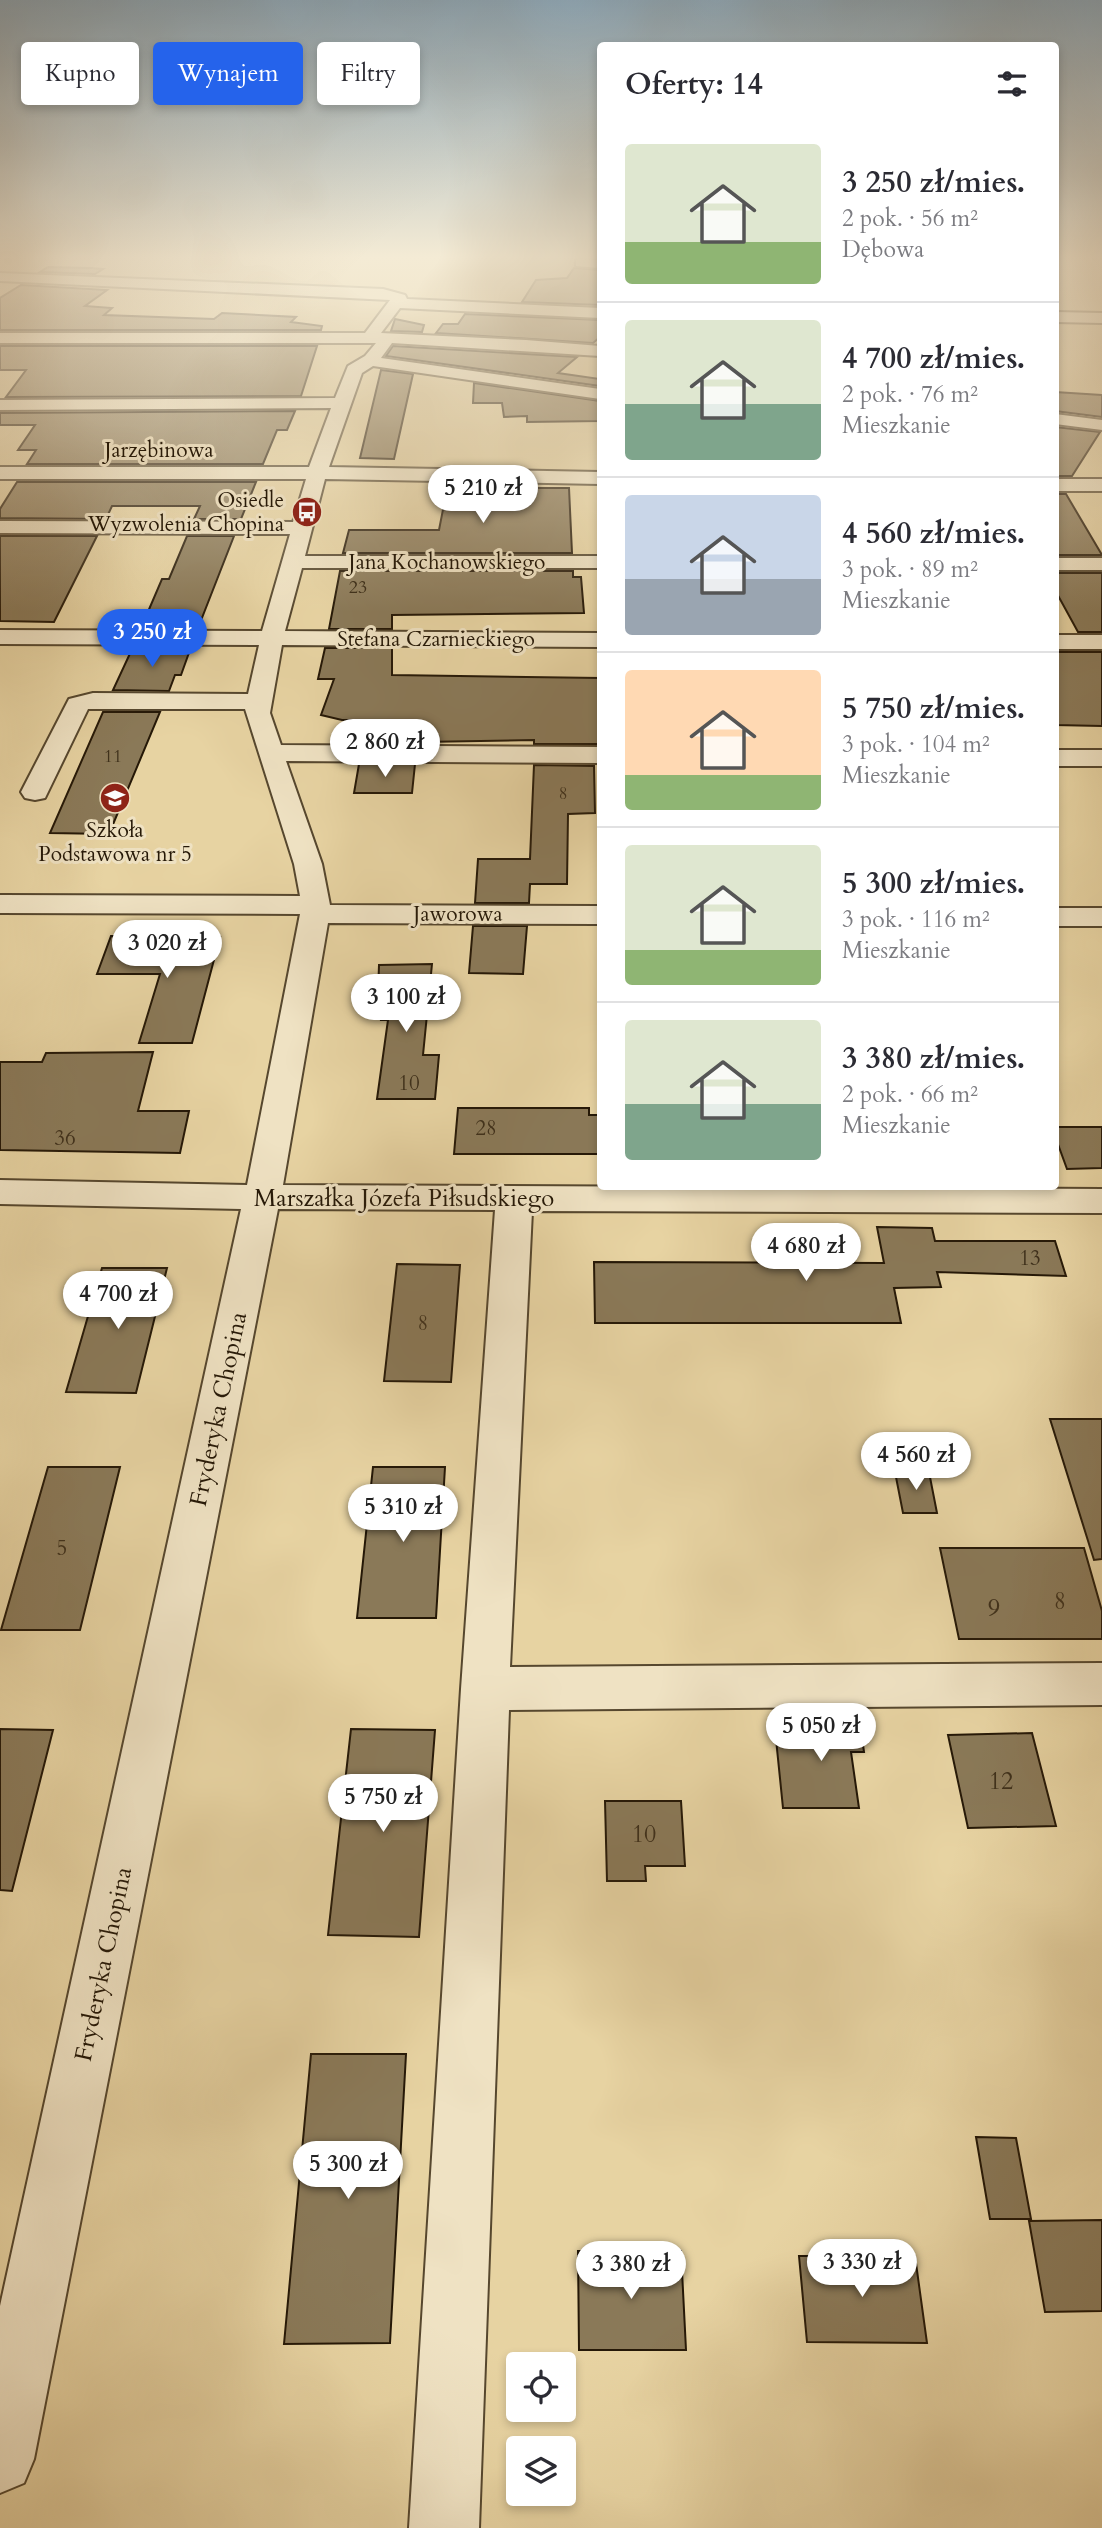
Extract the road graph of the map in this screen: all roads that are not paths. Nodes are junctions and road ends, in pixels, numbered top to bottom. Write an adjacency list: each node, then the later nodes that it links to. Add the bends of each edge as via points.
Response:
1 (352, 376): 4 (street, Fryderyka Chopina)
2 (467, 376): 3 (street)
3 (597, 394)
4 (341, 403): 5 (street); 9 (street, Fryderyka Chopina)
5 (0, 405)
6 (1059, 420): 7 (street)
7 (1102, 425)
8 (0, 472): 9 (street, Jarzębinowa)
9 (317, 473): 10 (street, Jarzębinowa); 14 (street, Fryderyka Chopina)
10 (597, 478)
11 (1059, 485): 12 (street)
12 (1102, 485)
13 (0, 527): 14 (street)
14 (303, 528): 15 (street, Fryderyka Chopina)
15 (294, 562): 16 (street, Jana Kochanowskiego); 20 (street, Fryderyka Chopina)
16 (597, 562)
17 (1059, 564): 18 (street)
18 (1102, 564)
19 (0, 637): 20 (street, Stefana Czarnieckiego)
20 (271, 638): 21 (street, Stefana Czarnieckiego); 24 (street, Fryderyka Chopina)
21 (597, 640)
22 (1059, 642): 23 (street)
23 (1102, 642)
24 (259, 702): 25 (street, Fryderyka Chopina, via 257,713); 29 (street, via 93,700 78,705)
25 (270, 753): 26 (street); 31 (street, Fryderyka Chopina, via 308,864)
26 (597, 755)
27 (1059, 758): 28 (street)
28 (1102, 758)
29 (35, 792)
30 (0, 904): 31 (street, Jaworowa)
31 (315, 909): 32 (street, Jaworowa); 36 (street, Fryderyka Chopina)
32 (597, 915)
33 (1059, 917): 34 (street)
34 (1102, 918)
35 (0, 1192): 36 (street, Marszałka Józefa Piłsudskiego)
36 (262, 1196): 37 (street, Marszałka Józefa Piłsudskiego); 41 (street, Fryderyka Chopina)
37 (514, 1198): 38 (street, Marszałka Józefa Piłsudskiego); 40 (street)
38 (1102, 1201)
39 (1102, 1684): 40 (street)
40 (485, 1689): 42 (street)
41 (0, 2459)
42 (444, 2528)

